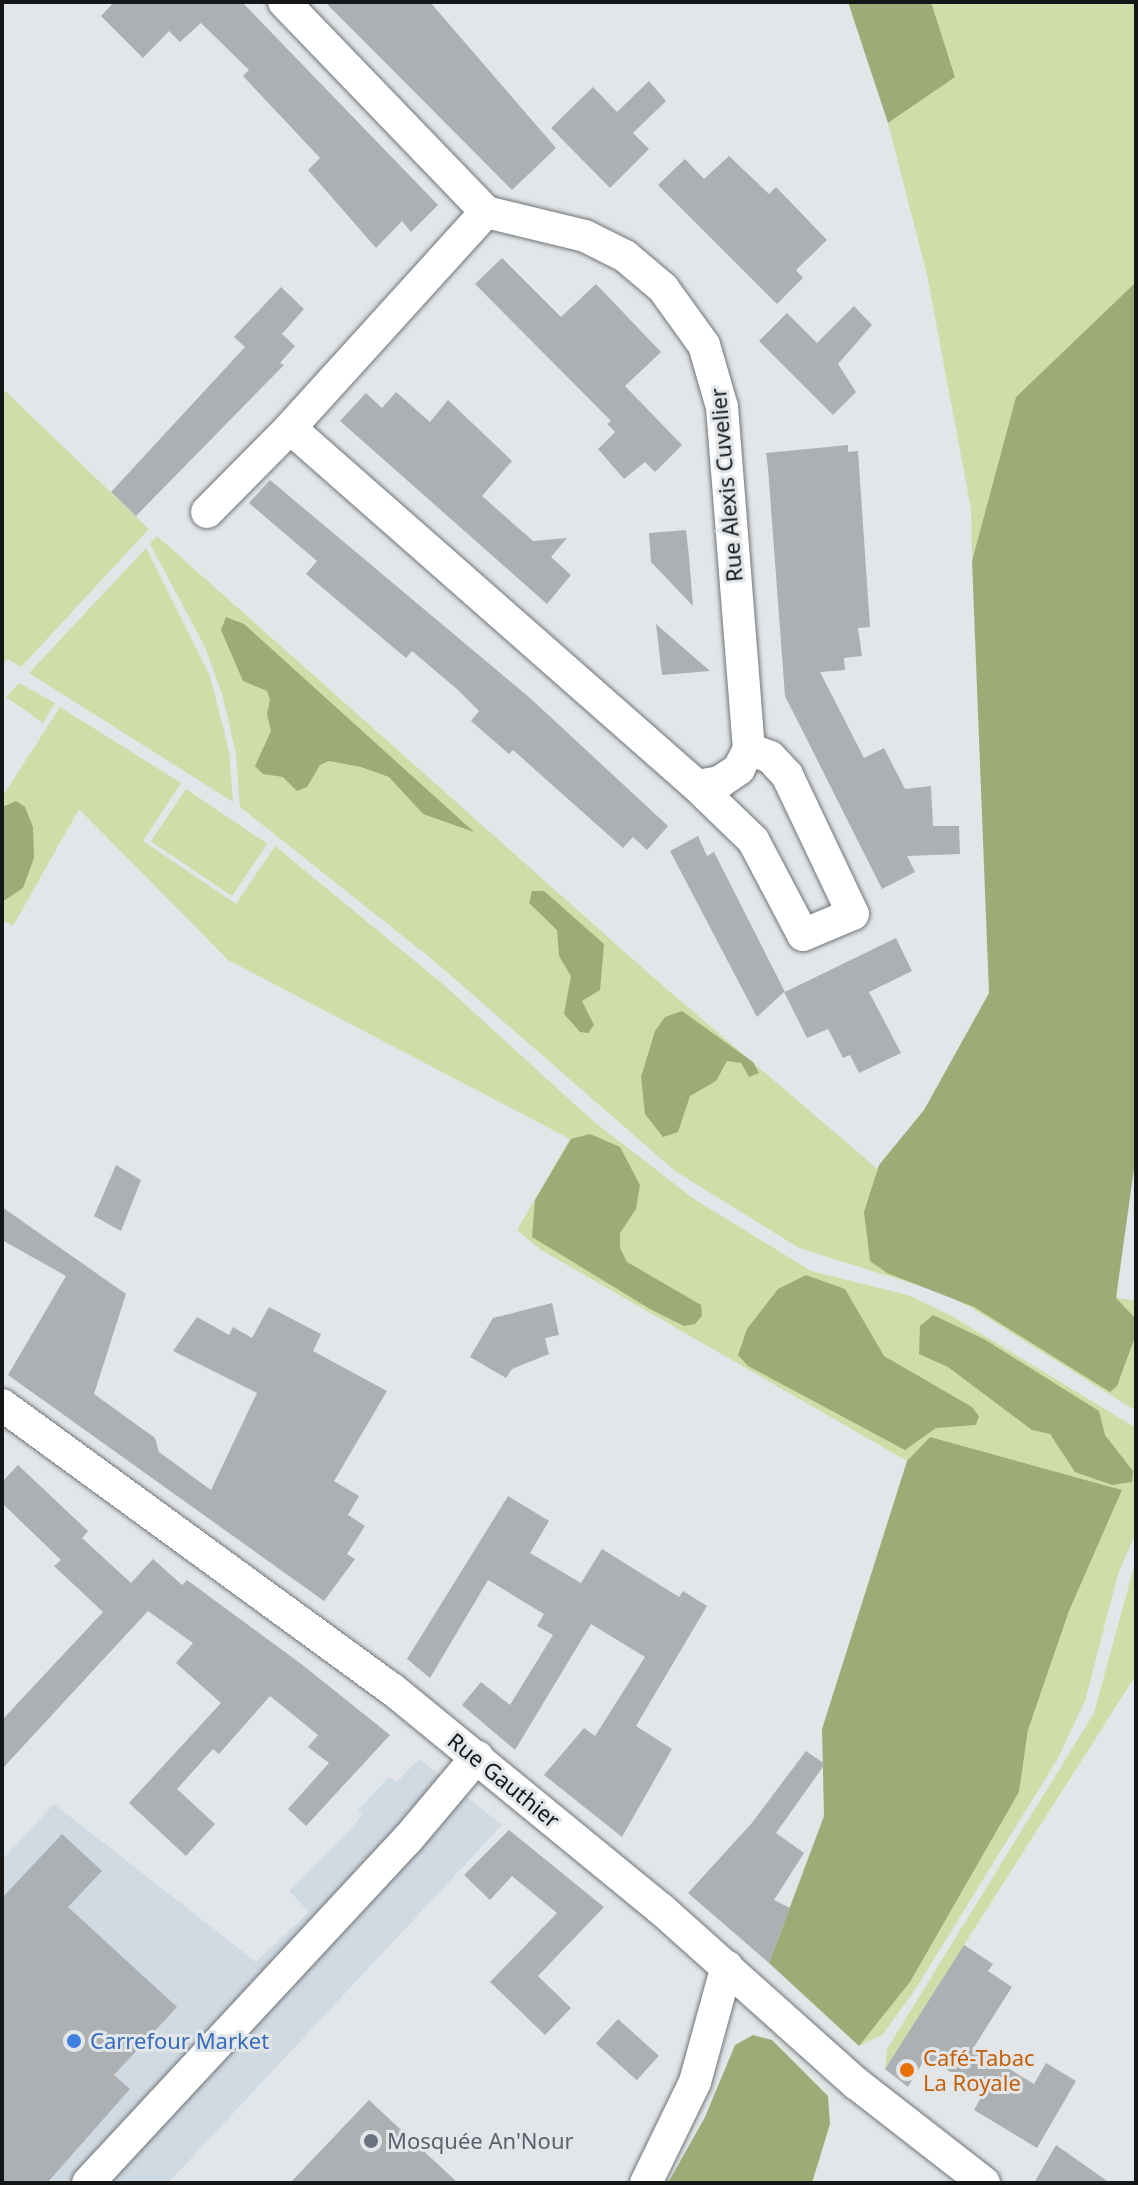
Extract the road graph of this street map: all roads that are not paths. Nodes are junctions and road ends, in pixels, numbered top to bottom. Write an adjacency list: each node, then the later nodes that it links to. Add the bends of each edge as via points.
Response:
1 (284, 2): 2 (street)
2 (486, 212): 3 (street); 5 (street, Rue Alexis Cuvelier, via 559,228 625,256 663,288 704,345 722,407)
3 (290, 428): 4 (street); 6 (street)
4 (207, 512)
5 (749, 749): 6 (street, via 730,777); 6 (street, via 770,757 787,775 853,914 803,935 753,840)
6 (697, 786)
7 (2, 1405): 8 (street, Rue Gauthier, via 352,1659)
8 (477, 1757): 9 (street, Rue Gauthier); 10 (street, via 407,1840)
9 (727, 1966): 11 (street, via 695,2082); 12 (street, Rue Gauthier, via 857,2084)
10 (88, 2183)
11 (646, 2183)
12 (984, 2183)

